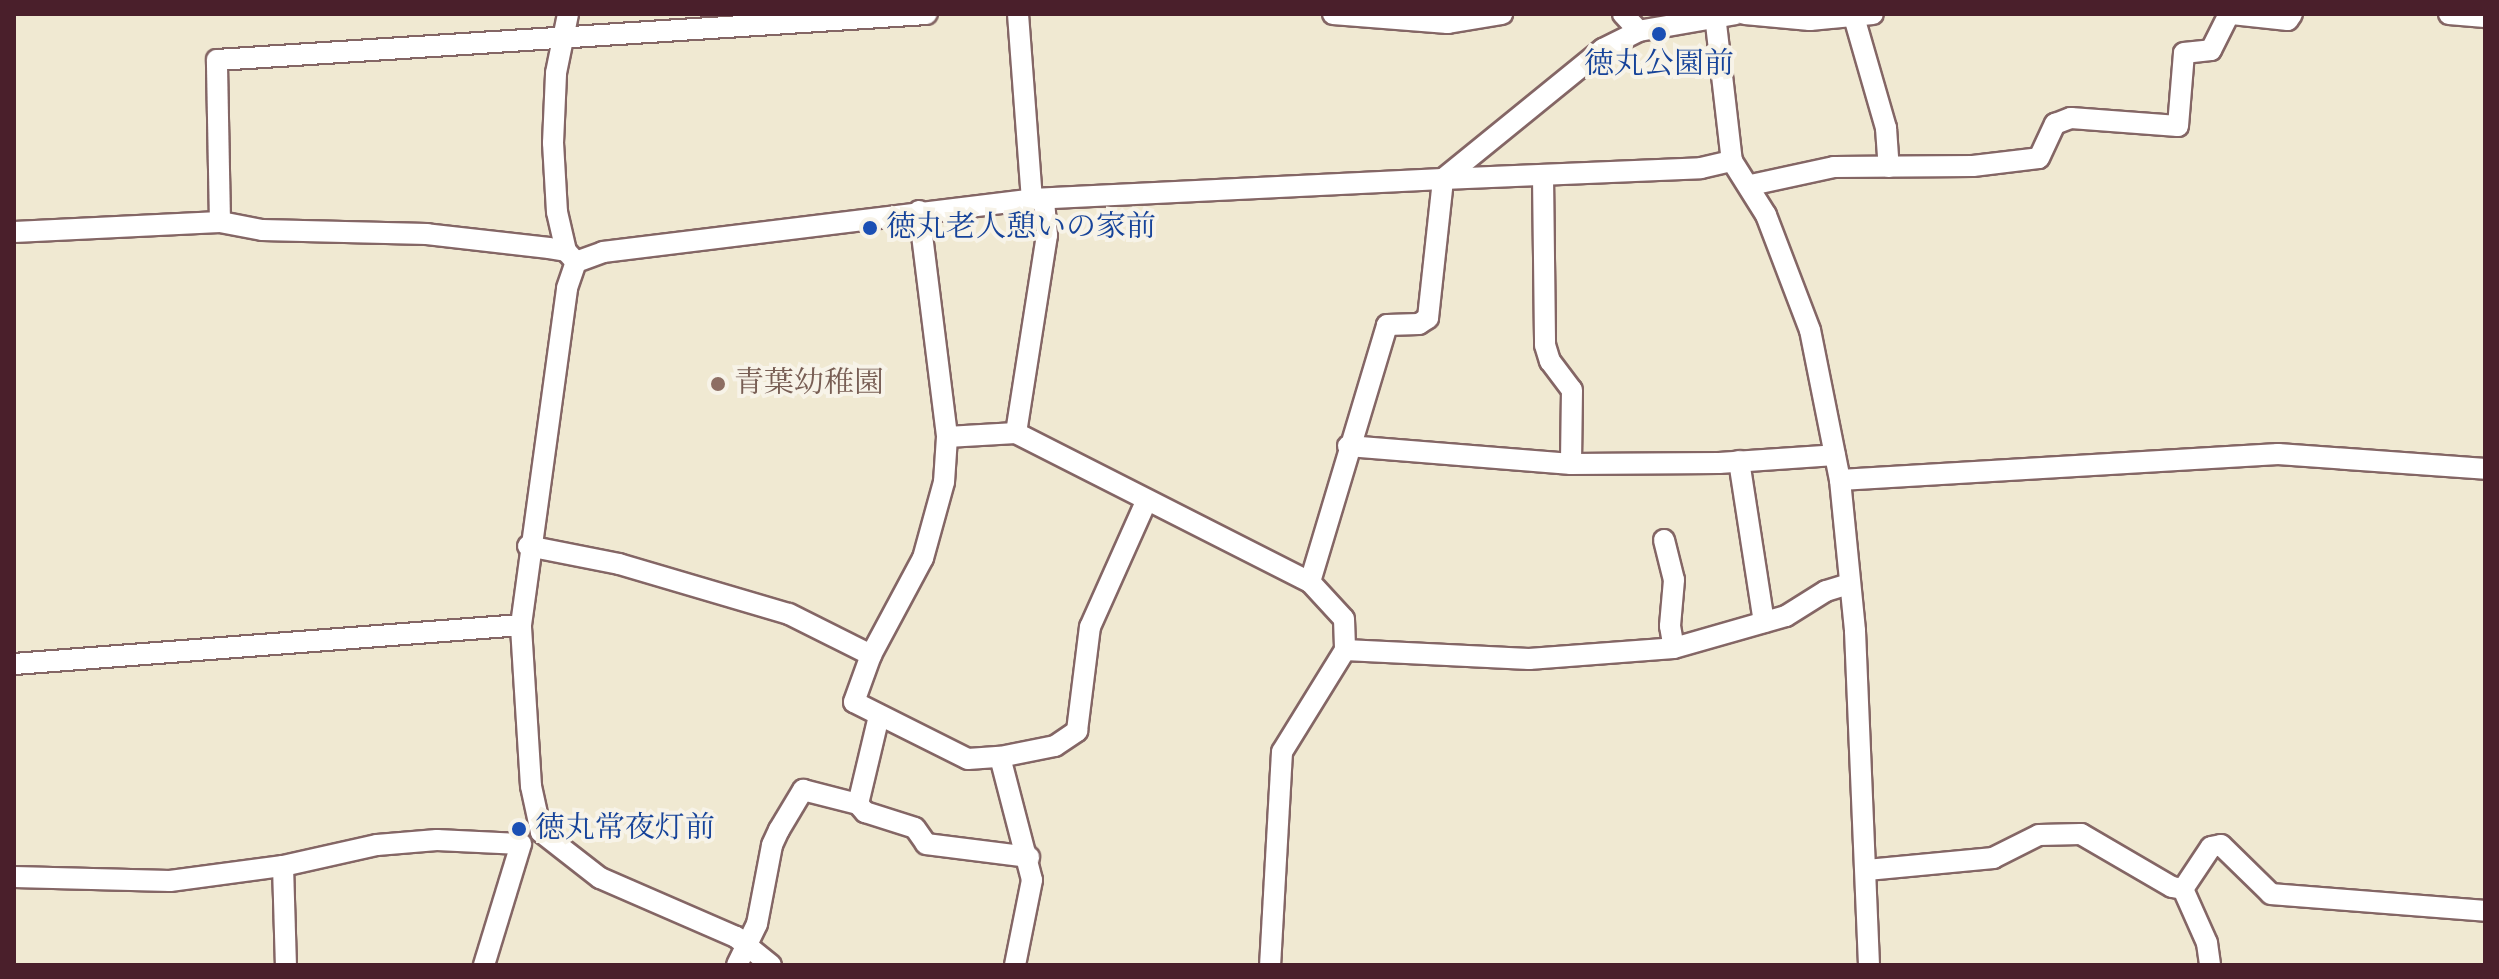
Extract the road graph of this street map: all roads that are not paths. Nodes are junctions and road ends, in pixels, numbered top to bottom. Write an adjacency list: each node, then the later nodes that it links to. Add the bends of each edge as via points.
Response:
1 (568, 14): 16 (street)
2 (927, 14): 16 (street)
3 (1018, 14): 22 (street)
4 (1333, 14): 5 (street, via 1448,23)
5 (1502, 14)
6 (1623, 14): 15 (street)
7 (1736, 14): 12 (street)
8 (1745, 14): 13 (street)
9 (2230, 14): 10 (street, via 2288,20); 18 (street, via 2211,50 2184,53 2178,126 2071,118 2055,124 2039,158)
10 (2292, 14)
11 (2449, 14): 14 (street)
12 (1722, 15): 15 (street); 17 (street)
13 (1863, 16): 18 (street)
14 (2485, 17)
15 (1639, 31): 20 (street, via 1603,49)
16 (563, 37): 24 (street, via 217,60); 26 (street, via 553,143 557,212)
17 (1732, 161): 19 (street, via 1701,168); 21 (street)
18 (1889, 167): 21 (street, via 1834,167)
19 (1543, 176): 20 (street); 32 (street, via 1545,345 1572,390)
20 (1443, 179): 22 (street); 29 (street, via 1428,318 1419,324 1387,325)
21 (1751, 185): 30 (street, via 1810,330)
22 (1038, 199): 23 (street); 27 (street, via 1047,235)
23 (919, 211): 26 (street); 28 (street)
24 (220, 222): 25 (street); 26 (street, via 262,230 427,234)
25 (14, 232)
26 (571, 256): 37 (street, via 560,363)
27 (1016, 433): 28 (street); 35 (street)
28 (947, 437): 44 (street, via 942,500 923,558)
29 (1348, 446): 32 (street); 38 (street)
30 (1835, 455): 31 (street); 34 (street)
31 (1739, 461): 32 (street); 40 (street)
32 (1571, 464)
33 (2485, 469): 34 (street, via 2278,454)
34 (1840, 480): 39 (street)
35 (1146, 502): 38 (street); 47 (street, via 1090,627 1077,731 1055,746)
36 (1664, 540): 42 (street, via 1674,580)
37 (528, 546): 41 (street); 44 (street, via 619,564 789,614)
38 (1310, 582): 43 (street, via 1344,619)
39 (1849, 584): 40 (street); 53 (street)
40 (1764, 622): 42 (street)
41 (521, 625): 45 (street); 49 (street, via 531,786)
42 (1674, 648): 43 (street, via 1529,659)
43 (1345, 650): 62 (street, via 1282,752)
44 (871, 655): 46 (street, via 854,702)
45 (14, 664)
46 (879, 716): 47 (street, via 968,759); 48 (street)
47 (1000, 757): 51 (street)
48 (858, 804): 51 (street, via 865,812 915,828 926,844); 57 (street, via 803,790 772,845 763,903)
49 (541, 832): 50 (street); 57 (street, via 600,878)
50 (521, 844): 52 (street, via 392,844); 59 (street)
51 (1029, 857): 61 (street, via 1032,880)
52 (283, 866): 54 (street, via 125,883); 58 (street)
53 (1867, 870): 55 (street, via 1993,858 2039,835 2072,833 2096,839 2134,867); 63 (street)
54 (14, 877)
55 (2183, 889): 56 (street, via 2211,847 2221,845 2271,894); 64 (street, via 2207,943)
56 (2485, 911)
57 (740, 955): 60 (street)
58 (286, 965)
59 (484, 965)
60 (771, 965)
61 (1015, 965)
62 (1270, 965)
63 (1869, 965)
64 (2210, 965)

